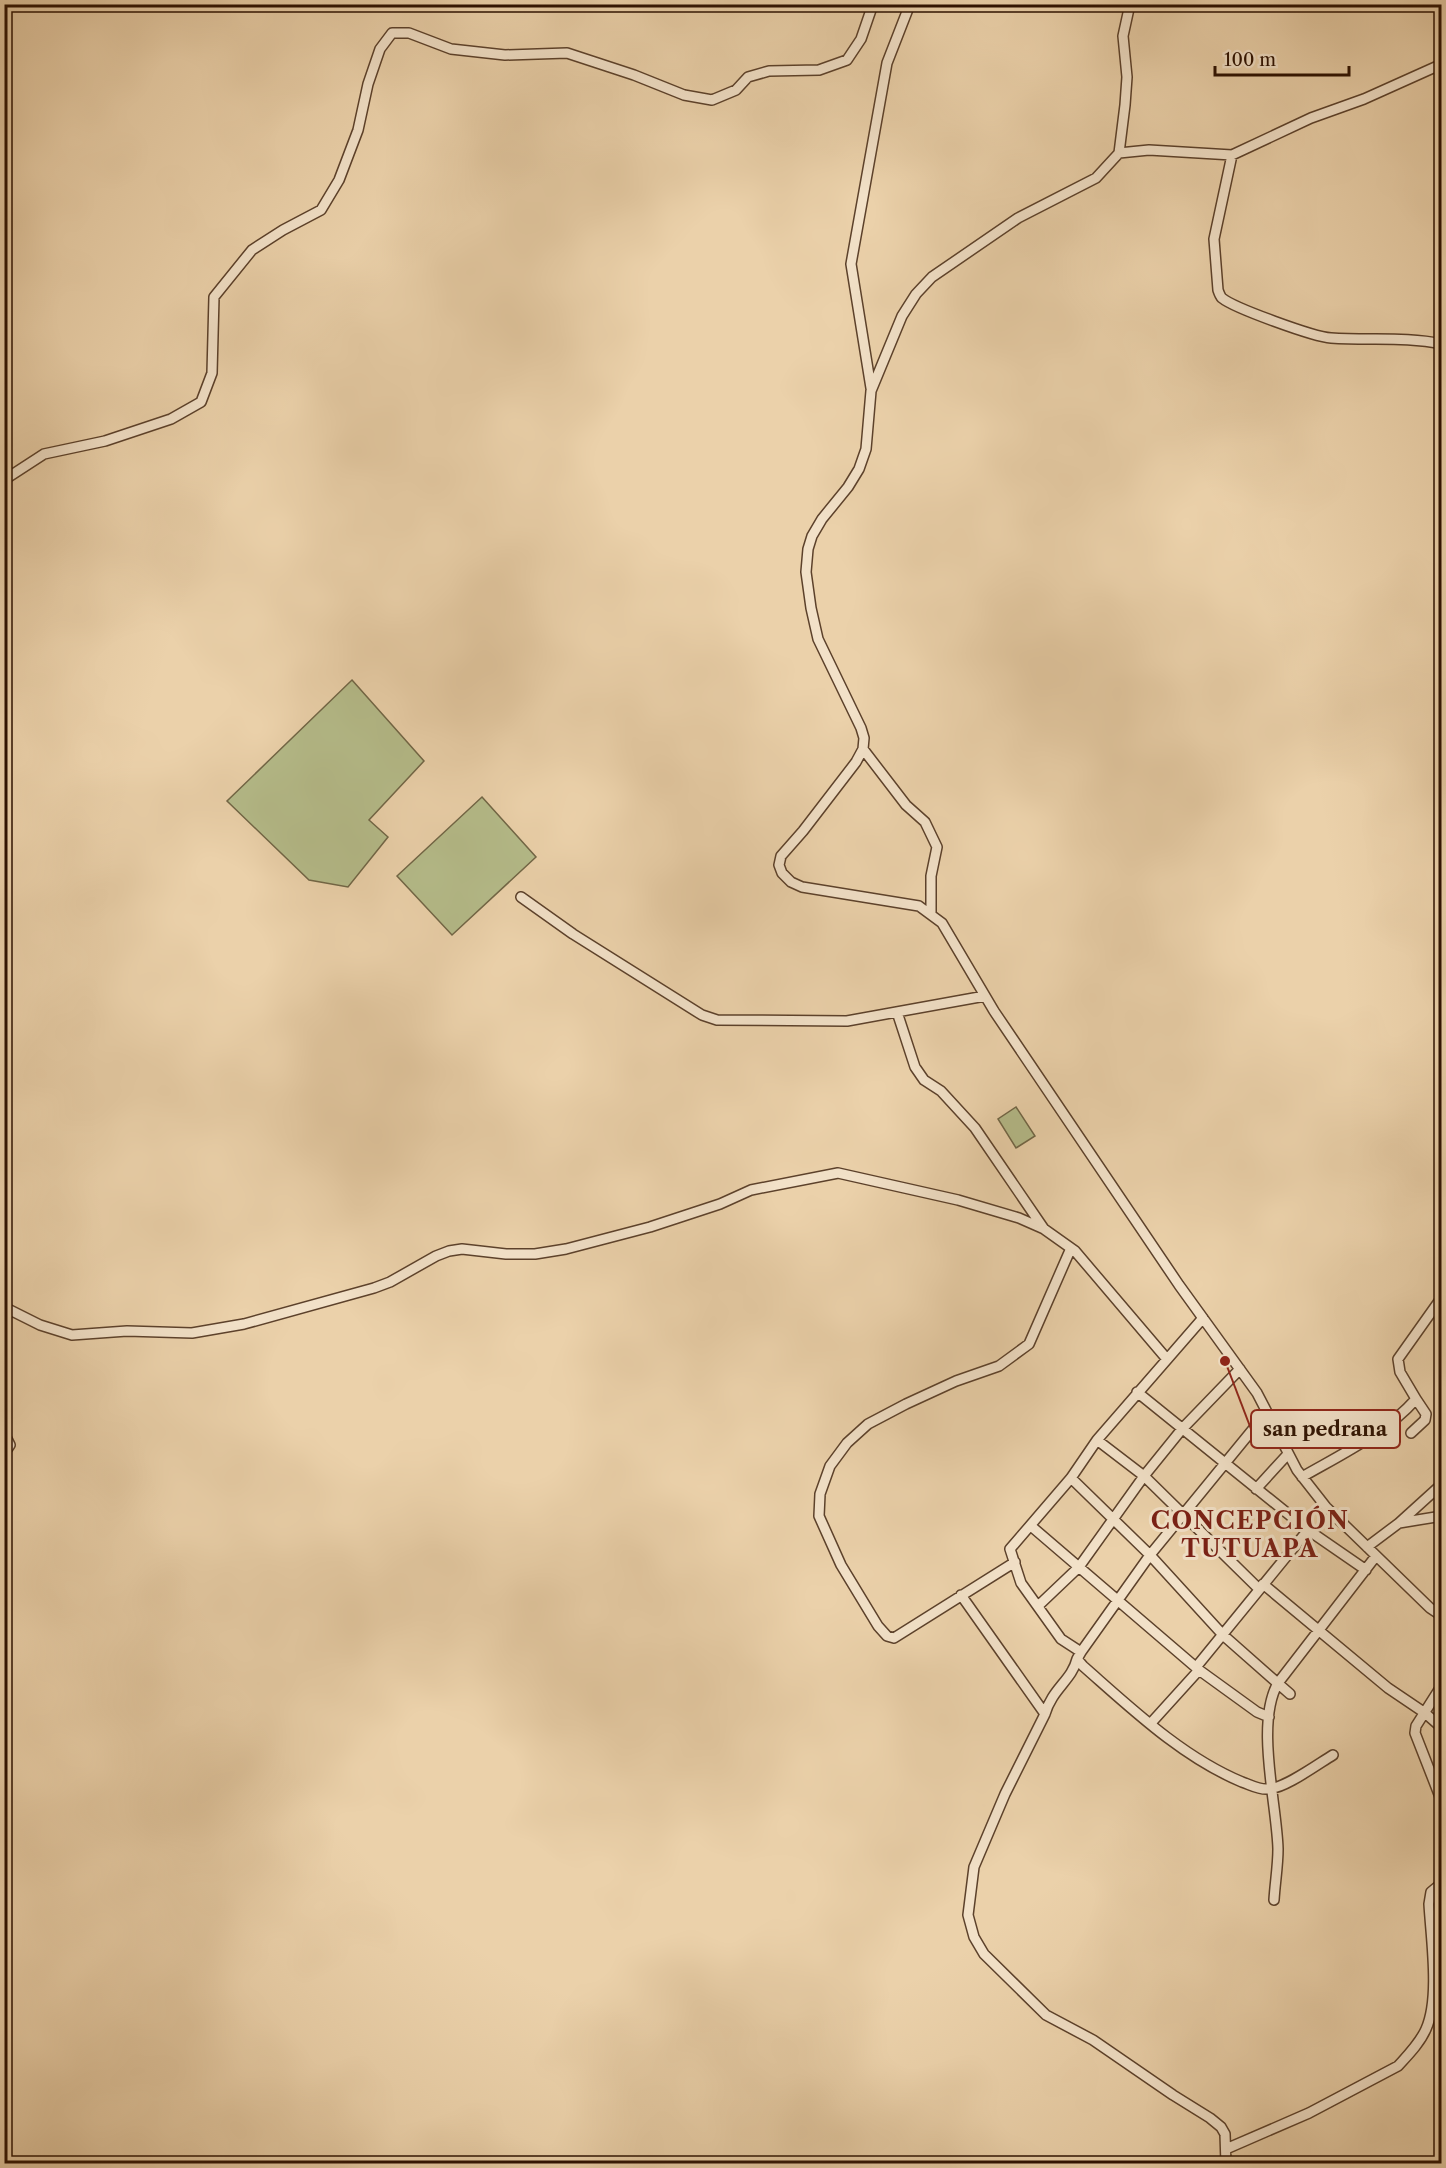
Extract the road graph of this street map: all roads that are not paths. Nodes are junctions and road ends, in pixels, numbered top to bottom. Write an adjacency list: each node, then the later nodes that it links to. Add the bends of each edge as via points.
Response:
1 (880, 4): 9 (street, via 872,7 861,39 847,60 819,70 769,70 748,77 736,90 712,100 684,95 567,53 505,55 451,49 409,33 392,33 380,49 358,130 339,180 321,210 252,250 214,297 212,373 201,402 149,427 44,454)
2 (1130, 4): 5 (street, via 1123,36 1127,77)
3 (908, 5): 8 (street, via 887,63 851,264)
4 (1442, 64): 6 (street, via 1364,99 1311,117)
5 (1119, 153): 6 (street, via 1149,150); 8 (street, via 1096,178 1018,218 932,278 902,316)
6 (1232, 155): 7 (street, via 1214,239 1221,297 1328,338 1411,339)
7 (1442, 344)
8 (872, 391): 10 (street, via 866,449 859,469 812,536 806,572 818,639 861,728)
9 (4, 480)
10 (863, 749): 12 (street, via 906,805 925,822 937,847 931,876); 12 (street, via 781,856 782,873 802,887 919,906)
11 (521, 897): 14 (street, via 702,1016 717,1020 829,1022)
12 (931, 914): 13 (street, via 942,922)
13 (986, 996): 14 (street); 19 (street)
14 (897, 1012): 15 (street, via 915,1066 924,1080 941,1091 975,1128)
15 (1044, 1228): 16 (street); 18 (street, via 958,1200 838,1173 751,1191 650,1227 566,1248 535,1254 449,1251 374,1288 244,1324 192,1333 127,1331 72,1335)
16 (1071, 1248): 20 (street); 50 (street, via 1029,1344 999,1366 868,1424 830,1466 820,1494 819,1516 841,1565 886,1636 894,1638)
17 (1442, 1297): 23 (street, via 1398,1359 1400,1372)
18 (4, 1307)
19 (1203, 1318): 20 (street); 21 (street)
20 (1166, 1358): 22 (street)
21 (1240, 1369): 24 (street); 25 (street)
22 (1137, 1392): 25 (street); 28 (street)
23 (1416, 1399): 27 (street, via 1426,1414); 33 (street, via 1378,1432)
24 (1267, 1412): 30 (street); 31 (street)
25 (1182, 1429): 31 (street); 32 (street)
26 (4, 1433): 29 (street, via 10,1445)
27 (1411, 1433)
28 (1097, 1440): 32 (street); 34 (street)
29 (4, 1454)
30 (1288, 1454): 33 (street); 36 (street)
31 (1224, 1464): 36 (street); 37 (street)
32 (1144, 1476): 37 (street); 39 (street)
33 (1302, 1477): 43 (street)
34 (1071, 1478): 39 (street); 41 (street)
35 (1442, 1484): 40 (street)
36 (1256, 1490): 42 (street)
37 (1183, 1514): 44 (street); 49 (street)
38 (1442, 1516): 40 (street)
39 (1112, 1518): 44 (street); 47 (street)
40 (1399, 1523): 43 (street)
41 (1031, 1526): 46 (street, via 1011,1550); 47 (street)
42 (1308, 1530): 48 (street); 49 (street)
43 (1367, 1547): 45 (street)
44 (1150, 1555): 51 (street); 55 (street)
45 (1376, 1556): 48 (street); 53 (street)
46 (1015, 1562): 50 (street); 52 (street, via 1021,1583)
47 (1079, 1567): 51 (street); 52 (street)
48 (1366, 1570): 54 (street)
49 (1261, 1587): 54 (street); 55 (street)
50 (961, 1595): 62 (street)
51 (1117, 1598): 56 (street); 57 (street)
52 (1038, 1606): 56 (street)
53 (1442, 1616)
54 (1319, 1631): 58 (street); 61 (street)
55 (1223, 1635): 57 (street, via 1197,1666); 58 (street)
56 (1079, 1655): 62 (street, via 1075,1669 1049,1701); 64 (street)
57 (1199, 1670): 63 (street); 64 (street)
58 (1278, 1683): 60 (street); 63 (street)
59 (1442, 1685): 61 (street)
60 (1290, 1694)
61 (1425, 1713): 65 (street); 68 (street, via 1415,1733)
62 (1045, 1714): 71 (street, via 974,1867 968,1915 975,1937 984,1954 1046,2015 1093,2040 1221,2127)
63 (1269, 1717): 67 (street)
64 (1151, 1723): 67 (street, via 1219,1773)
65 (1442, 1728)
66 (1333, 1755): 67 (street)
67 (1270, 1790): 70 (street, via 1278,1848)
68 (1442, 1802)
69 (1442, 1886): 71 (street, via 1431,1892 1429,1904 1431,2013 1426,2029 1409,2054 1398,2066 1329,2103)
70 (1274, 1900)
71 (1226, 2150): 72 (street)
72 (1226, 2163)

